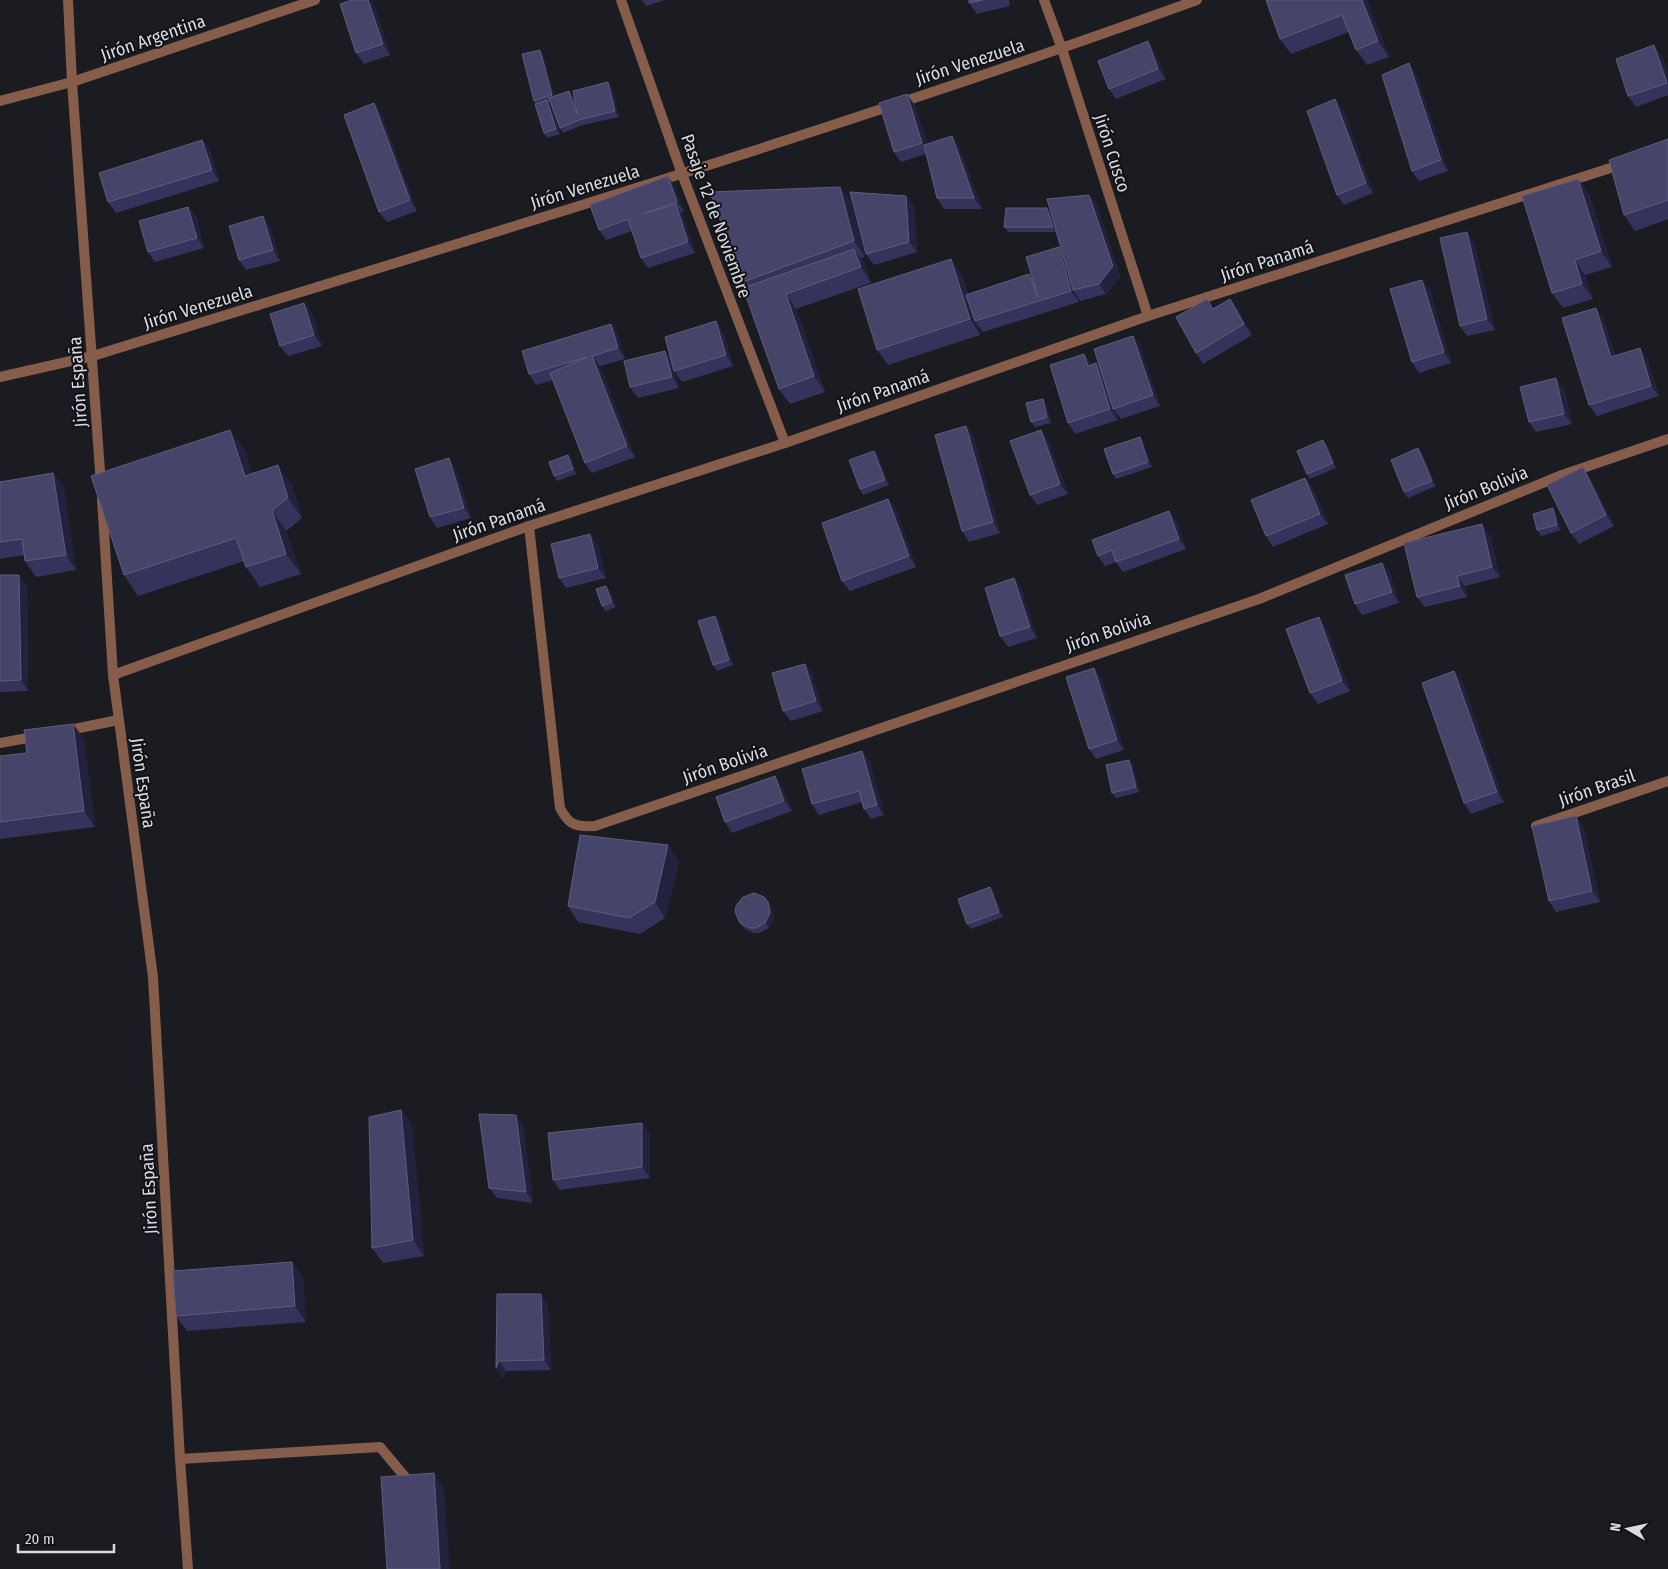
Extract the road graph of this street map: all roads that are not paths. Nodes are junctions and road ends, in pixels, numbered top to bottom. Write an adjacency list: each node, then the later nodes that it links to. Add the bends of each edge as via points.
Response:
1 (68, 0): 7 (street, Jirón España)
2 (315, 0): 7 (street, Jirón Argentina)
3 (621, 0): 10 (street, Pasaje 12 de Noviembre)
4 (1044, 0): 6 (street, Jirón Cusco)
5 (1197, 0): 6 (street, Jirón Venezuela)
6 (1062, 49): 10 (street, Jirón Venezuela); 11 (street, Jirón Cusco)
7 (72, 82): 8 (street, Jirón Argentina); 12 (street, Jirón España)
8 (0, 101)
9 (1630, 162): 11 (street, Jirón Panamá)
10 (682, 174): 12 (street, Jirón Venezuela); 15 (street, Pasaje 12 de Noviembre)
11 (1148, 316): 15 (street, Jirón Panamá)
12 (93, 356): 13 (street, Jirón Venezuela); 17 (street, Jirón España)
13 (0, 377)
14 (1668, 439): 16 (street, Jirón Bolivia, via 1562,474 1259,599 595,826 580,827 567,821 560,808)
15 (784, 443): 16 (street, Jirón Panamá)
16 (529, 526): 17 (street, Jirón Panamá)
17 (113, 675): 18 (street, Jirón España)
18 (118, 720): 19 (street); 22 (street, Jirón España, via 153,977)
19 (0, 743)
20 (1668, 782): 21 (street, Jirón Brasil)
21 (1535, 826)
22 (180, 1459): 23 (street, via 380,1447); 24 (street, Jirón España)
23 (416, 1490)
24 (188, 1569)

